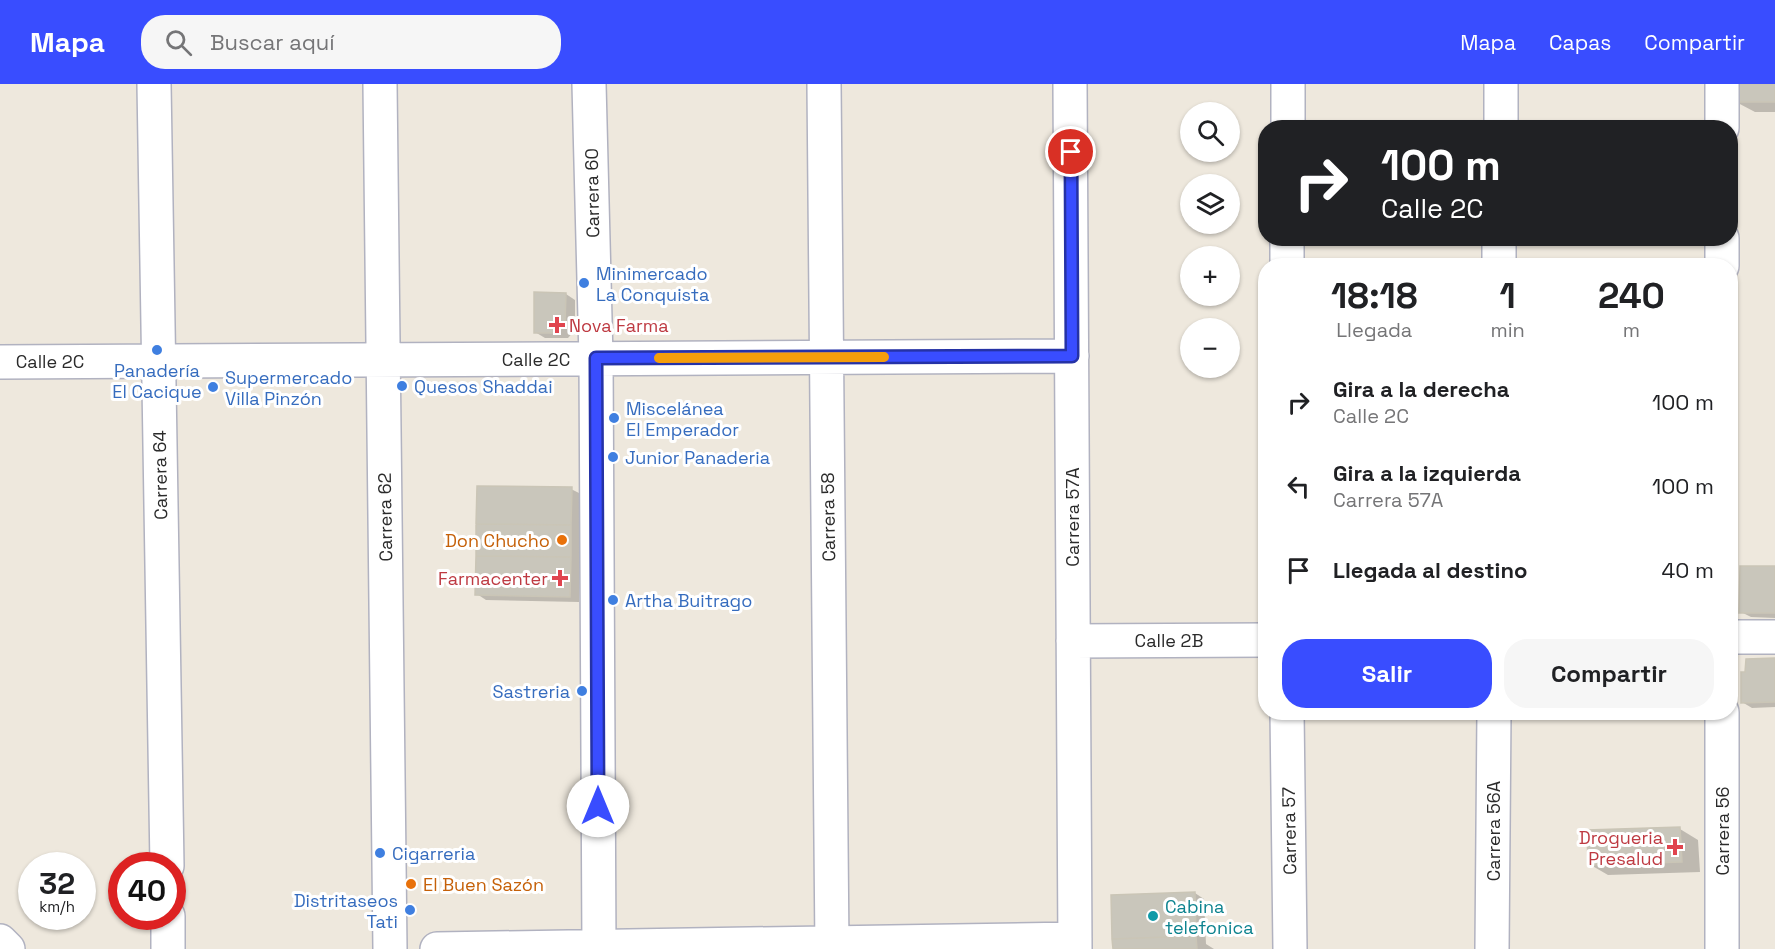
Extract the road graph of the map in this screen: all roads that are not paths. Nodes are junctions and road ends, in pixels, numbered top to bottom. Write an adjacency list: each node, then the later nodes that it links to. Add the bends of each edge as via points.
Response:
1 (153, 84): 15 (street, Carrera 64)
2 (381, 84): 16 (street, Carrera 62)
3 (589, 84): 14 (street, Carrera 60)
4 (824, 84): 13 (street, Carrera 58)
5 (1070, 84): 12 (street, Carrera 57A)
6 (1288, 84): 9 (street)
7 (1501, 84): 10 (street)
8 (1722, 84): 11 (street)
9 (1287, 120)
10 (1500, 120)
11 (1722, 120)
12 (1072, 356): 13 (street, Calle 2C); 21 (street, Carrera 57A)
13 (826, 357): 14 (street, Calle 2C); 29 (street, Carrera 58)
14 (596, 358): 16 (street, Calle 2C); 30 (street, Carrera 60)
15 (158, 360): 16 (street, Calle 2C); 17 (street, Calle 2C); 25 (street, Carrera 64)
16 (383, 360): 33 (street, Carrera 62)
17 (0, 362)
18 (1738, 637): 19 (street)
19 (1775, 637)
20 (1258, 640): 21 (street, Calle 2B)
21 (1073, 641): 28 (street, Carrera 57A)
22 (1287, 720): 35 (street, Carrera 57)
23 (1494, 720): 36 (street, Carrera 56A)
24 (1722, 720): 37 (street, Carrera 56)
25 (167, 852)
26 (168, 930): 32 (street)
27 (0, 941): 31 (street)
28 (1075, 944): 29 (street)
29 (832, 946): 30 (street)
30 (599, 948): 34 (street)
31 (8, 949)
32 (168, 949)
33 (390, 949)
34 (437, 949)
35 (1290, 949)
36 (1492, 949)
37 (1722, 949)

